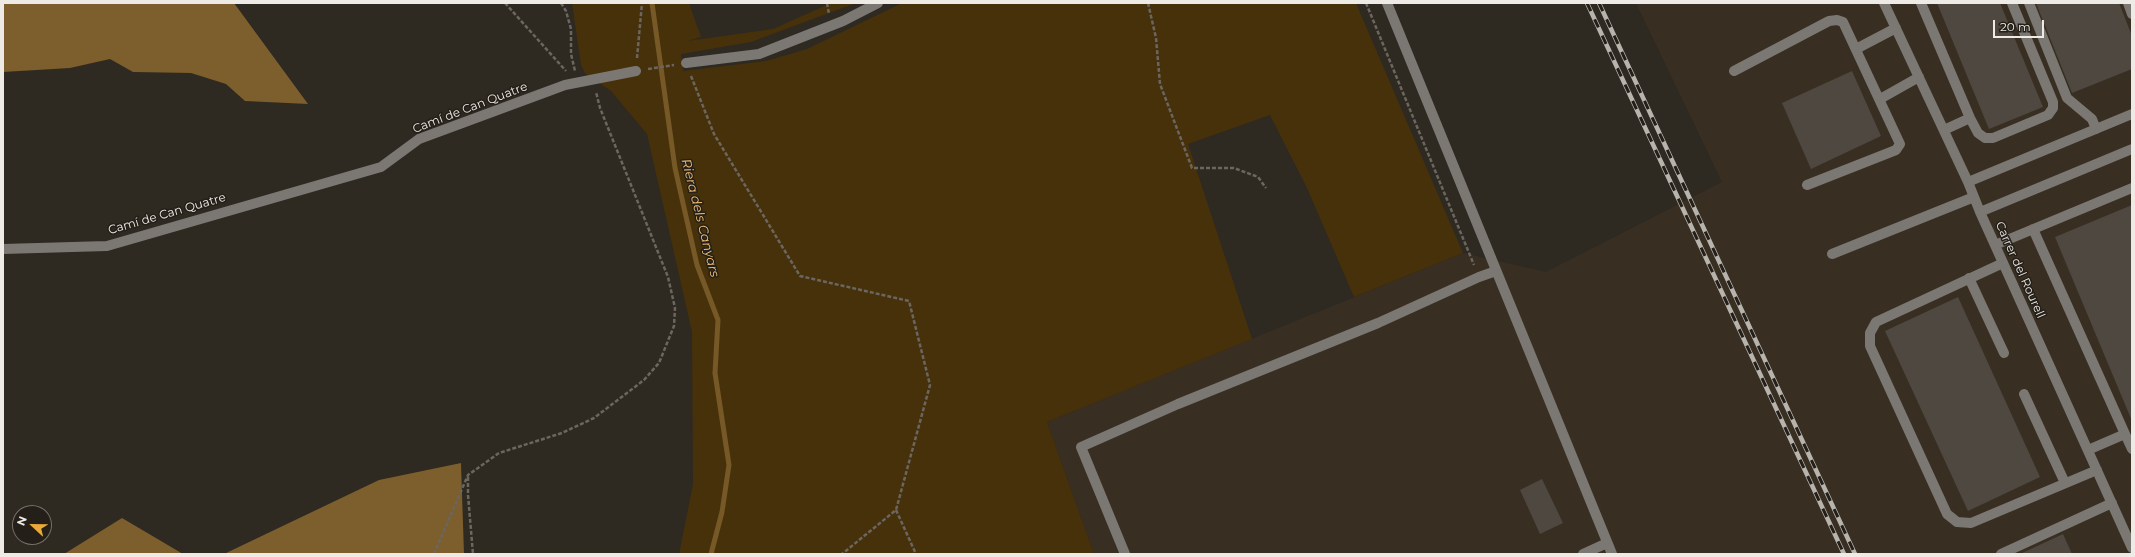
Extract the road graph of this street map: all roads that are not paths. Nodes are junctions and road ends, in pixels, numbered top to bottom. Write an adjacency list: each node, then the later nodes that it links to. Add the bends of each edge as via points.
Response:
1 (878, 3): 11 (street, via 842,21 759,54)
2 (1387, 3): 31 (street)
3 (1884, 3): 9 (street, Carrer del Rourell)
4 (1921, 3): 17 (street)
5 (2012, 3): 17 (street, via 2053,102 2053,108 2048,115 1993,138 1985,138 1978,133)
6 (2029, 3): 18 (street, via 2067,98 2092,119)
7 (2128, 3): 8 (street)
8 (2132, 14)
9 (1896, 28): 10 (street); 14 (street, Carrer del Rourell)
10 (1856, 49): 13 (street, via 1843,22 1828,21); 15 (street)
11 (686, 63)
12 (636, 71): 28 (street, Camí de Can Quatre, via 565,85 419,139 381,167 108,246)
13 (1734, 72)
14 (1919, 77): 15 (street); 19 (street, Carrer del Rourell)
15 (1880, 99): 22 (street, via 1900,144 1896,150)
16 (2132, 114): 18 (street)
17 (1970, 118): 19 (street)
18 (2096, 129): 21 (street)
19 (1944, 130): 21 (street, Carrer del Rourell)
20 (2132, 149): 25 (street)
21 (1968, 182): 24 (street, Carrer del Rourell)
22 (1807, 185)
23 (2132, 188): 26 (street)
24 (1974, 197): 25 (street, Carrer del Rourell); 29 (street)
25 (1980, 212): 27 (street, Carrer del Rourell)
26 (2033, 229): 27 (street); 35 (street)
27 (1995, 245): 30 (street, Carrer del Rourell)
28 (3, 249)
29 (1832, 254)
30 (2003, 263): 32 (street); 37 (street, Carrer del Rourell)
31 (1496, 271): 41 (street); 43 (street, via 1081,447)
32 (1969, 278): 33 (street); 39 (street, via 1876,322 1870,333 1870,346 1947,514 1957,522 1971,522)
33 (2004, 352)
34 (2024, 394): 39 (street)
35 (2125, 434): 36 (street); 37 (street)
36 (2132, 449)
37 (2088, 450): 38 (street, Carrer del Rourell)
38 (2097, 470): 39 (street); 40 (street, Carrer del Rourell)
39 (2065, 483)
40 (2112, 503): 42 (street, Carrer del Rourell); 46 (street)
41 (1607, 543): 44 (street); 45 (street)
42 (2132, 548)
43 (1124, 554)
44 (1582, 554)
45 (1612, 554)
46 (2001, 554)

